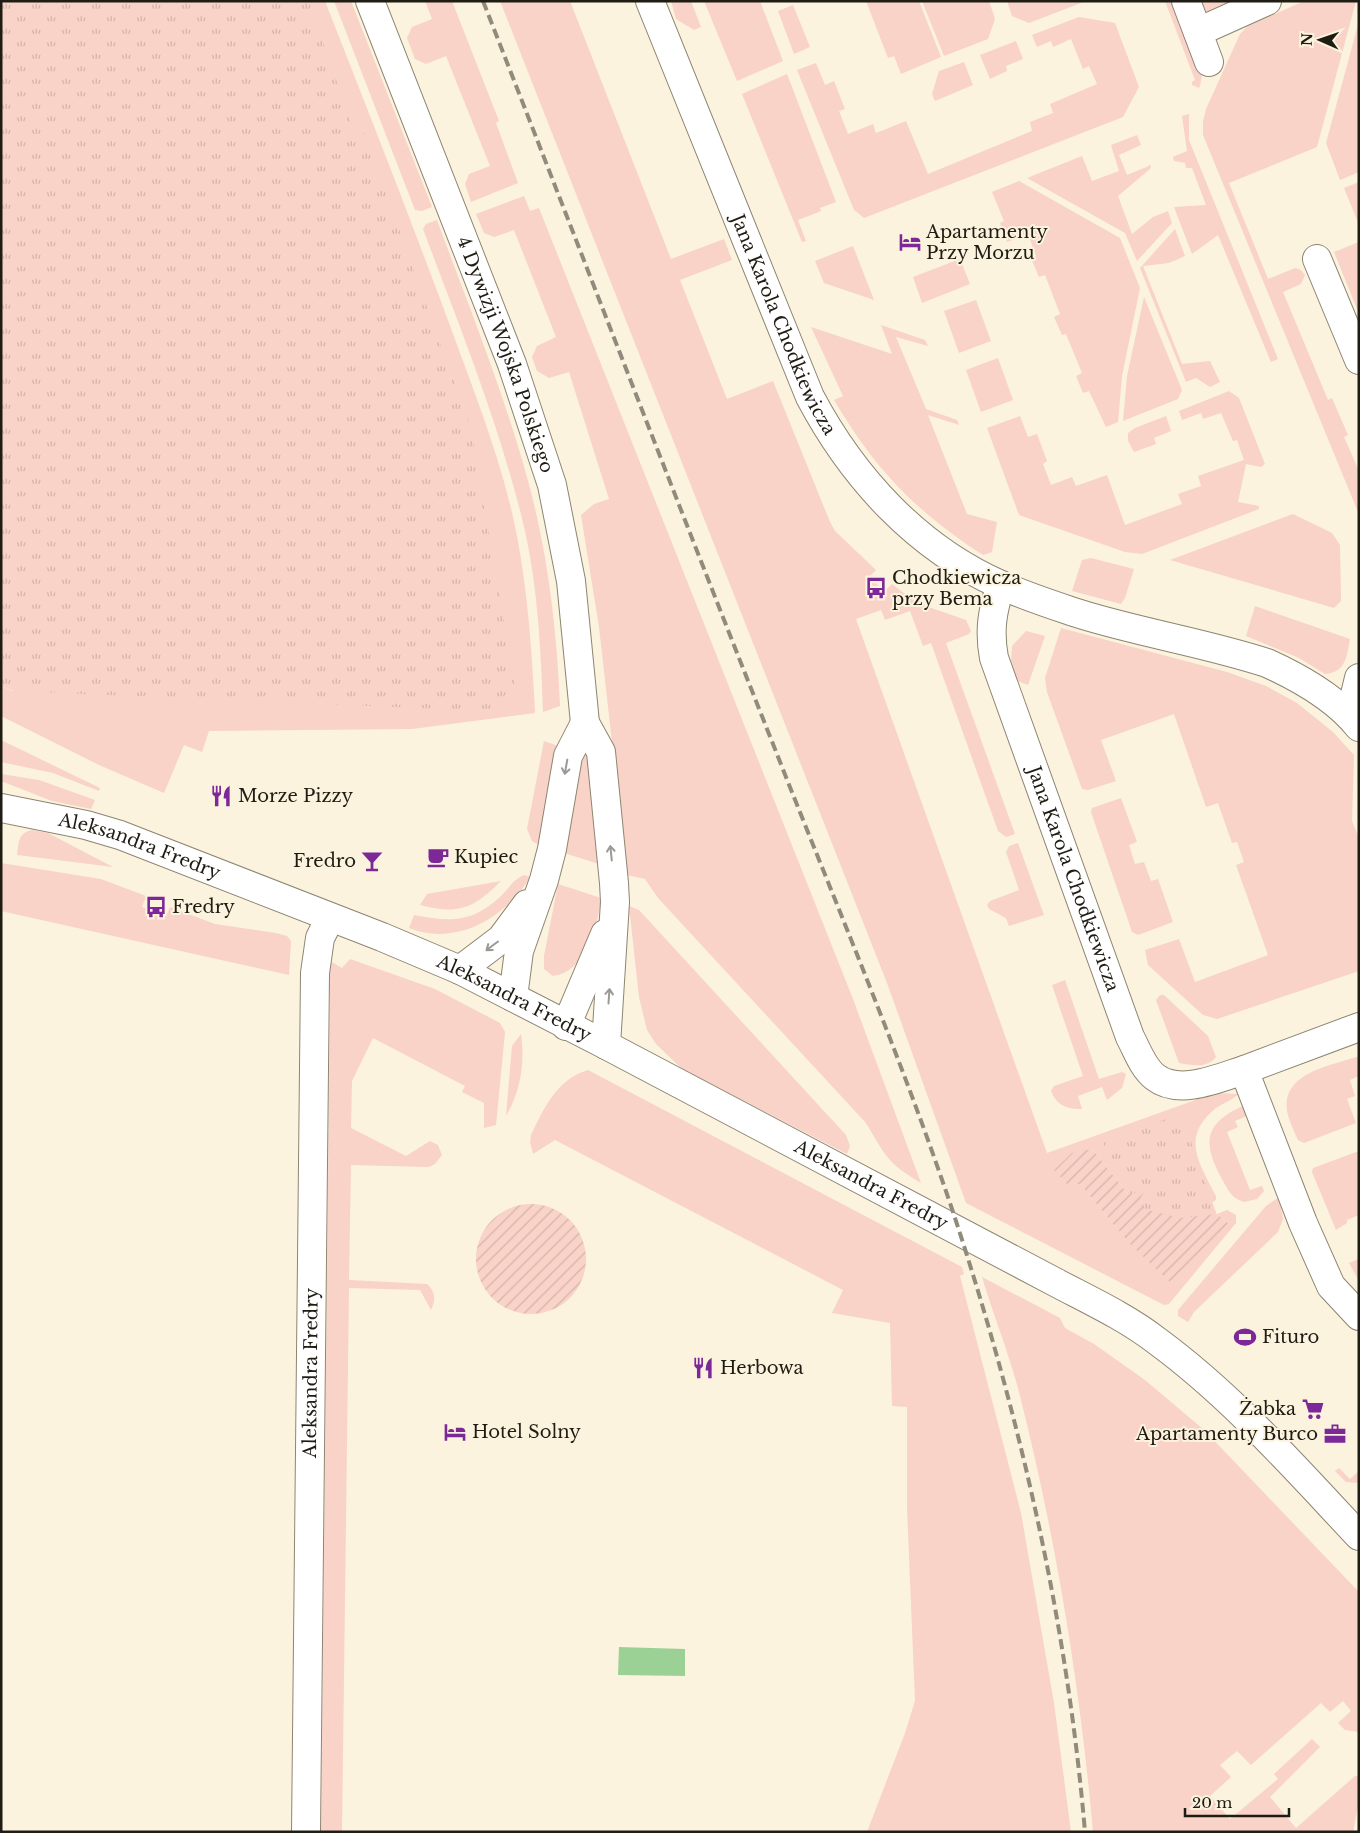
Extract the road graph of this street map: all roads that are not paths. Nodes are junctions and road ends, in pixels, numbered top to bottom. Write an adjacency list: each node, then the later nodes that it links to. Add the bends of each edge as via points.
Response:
1 (370, 1): 12 (street, 4 Dywizji Wojska Polskiego, via 512,364 552,485 571,581)
2 (650, 1): 9 (street, Jana Karola Chodkiewicza, via 810,398 827,430 852,466 913,530 937,550)
3 (1186, 1): 5 (street)
4 (1268, 1): 5 (street)
5 (1198, 32): 6 (street)
6 (1209, 62)
7 (1317, 259): 8 (street)
8 (1359, 360)
9 (1001, 585): 11 (street, Jana Karola Chodkiewicza, via 1081,614 1267,663 1291,674); 22 (street, Jana Karola Chodkiewicza, via 991,620 994,658 1130,1037 1145,1066 1168,1084 1184,1085)
10 (1359, 678): 11 (street)
11 (1354, 721)
12 (586, 723): 14 (street, one-way to 14, via 568,756); 15 (street, 4 Dywizji Wojska Polskiego, one-way to 12, via 601,752)
13 (1, 808): 16 (street, Aleksandra Fredry, via 120,835)
14 (544, 880): 17 (street, one-way to 17, via 501,939); 18 (street, via 520,951)
15 (615, 902): 19 (street, 4 Dywizji Wojska Polskiego, via 601,948); 21 (street, 4 Dywizji Wojska Polskiego, one-way to 15)
16 (330, 918): 17 (street, Aleksandra Fredry); 25 (street, Aleksandra Fredry, via 320,938 315,973)
17 (460, 970): 18 (street, Aleksandra Fredry)
18 (513, 998): 19 (street, Aleksandra Fredry)
19 (566, 1026): 21 (street, Aleksandra Fredry)
20 (1359, 1027): 22 (street, Jana Karola Chodkiewicza)
21 (606, 1045): 24 (street, Aleksandra Fredry, via 1055,1282 1155,1339 1212,1386)
22 (1244, 1070): 23 (street, via 1331,1286)
23 (1359, 1316)
24 (1359, 1536)
25 (306, 1832)

